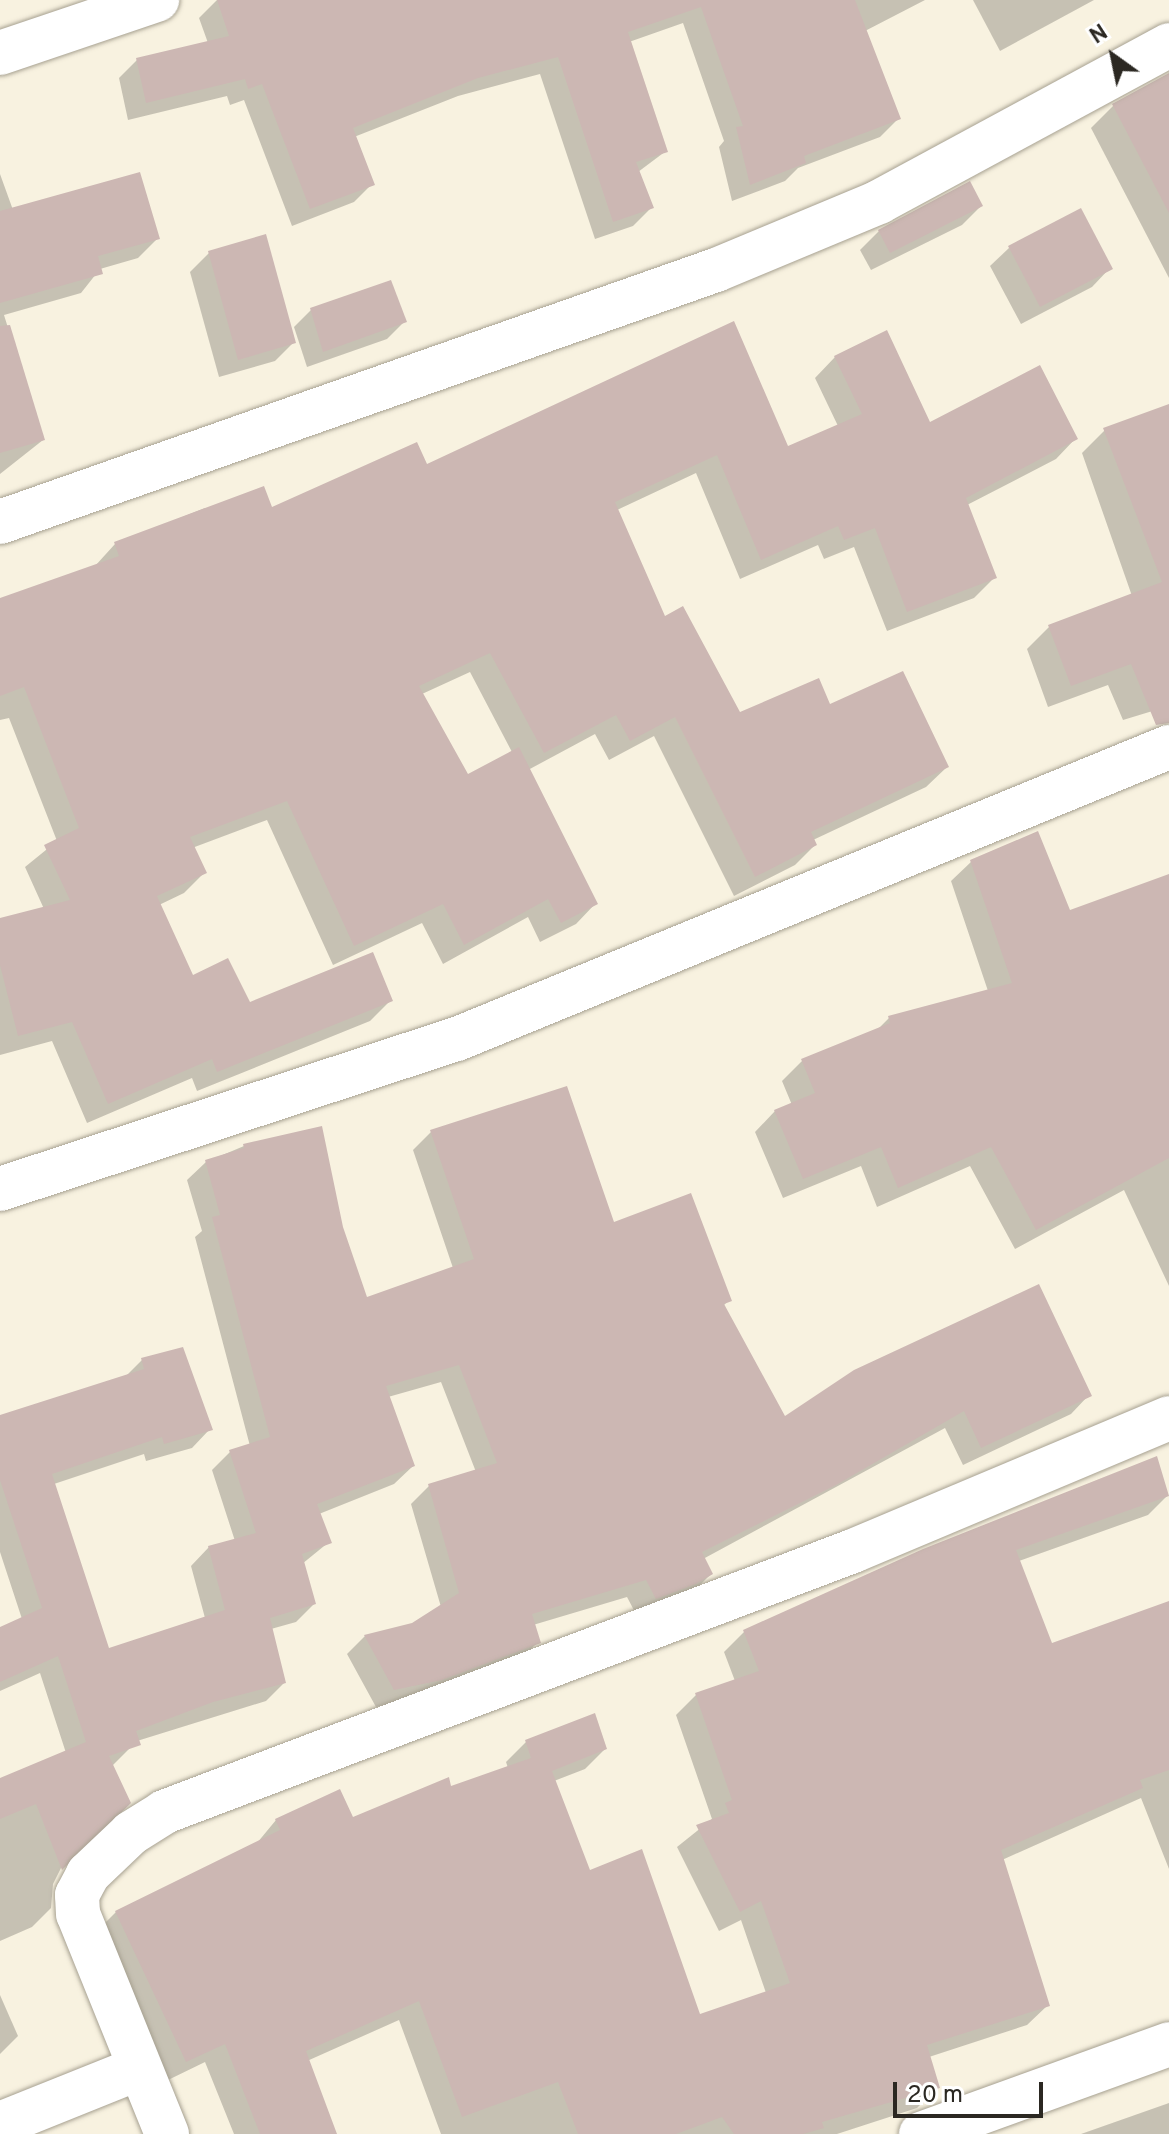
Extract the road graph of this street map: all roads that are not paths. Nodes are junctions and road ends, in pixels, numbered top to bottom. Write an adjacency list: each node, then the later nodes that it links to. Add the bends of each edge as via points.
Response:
1 (157, 0): 3 (street)
2 (1169, 45): 4 (street, via 879,202 716,270)
3 (0, 53)
4 (0, 522)
5 (1169, 747): 6 (street, via 457,1039)
6 (0, 1189)
7 (1169, 1418): 9 (street, via 839,1557 164,1812 103,1854 77,1895 85,1937)
8 (1169, 2044): 11 (street)
9 (137, 2069): 10 (street); 12 (street)
10 (0, 2124)
11 (950, 2129)
12 (167, 2134)

